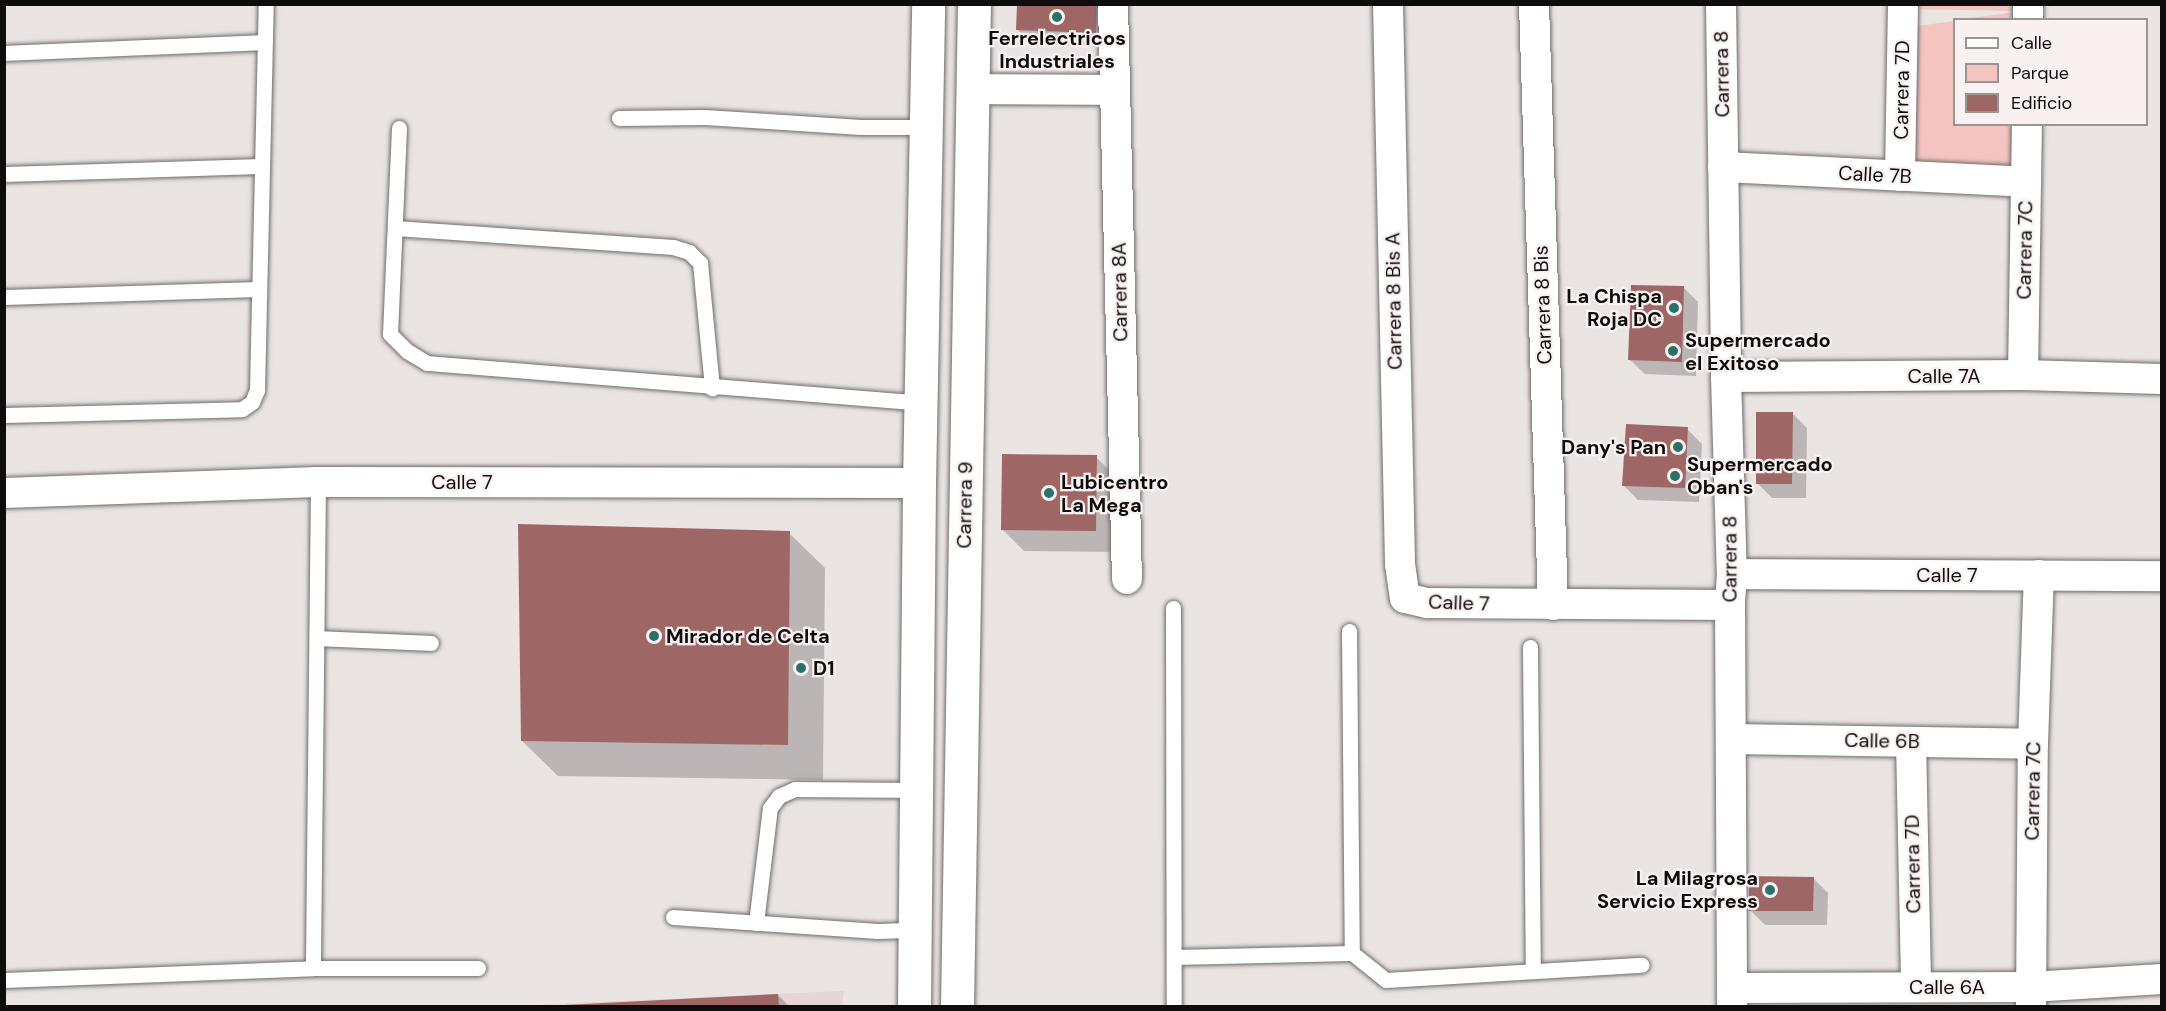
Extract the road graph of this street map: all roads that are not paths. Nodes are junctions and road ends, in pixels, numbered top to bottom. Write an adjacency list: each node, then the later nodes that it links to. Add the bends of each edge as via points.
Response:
1 (266, 4): 9 (lane)
2 (928, 4): 15 (main road)
3 (974, 4): 11 (main road, Carrera 9)
4 (1113, 4): 12 (street, Carrera 8A)
5 (1388, 4): 38 (street, Carrera 8 Bis A, via 1400,564)
6 (1534, 4): 39 (street, Carrera 8 Bis)
7 (1721, 4): 18 (street, Carrera 8)
8 (1903, 4): 20 (street, Carrera 7D)
9 (265, 42): 10 (lane); 17 (lane)
10 (4, 52)
11 (972, 89): 12 (street); 65 (main road, Carrera 9)
12 (1115, 90): 37 (street, Carrera 8A)
13 (619, 118): 15 (lane, via 705,117)
14 (2027, 126): 21 (street, Carrera 7C)
15 (926, 127): 29 (main road)
16 (399, 128): 22 (lane)
17 (261, 166): 19 (lane); 23 (lane)
18 (1723, 167): 20 (street, Calle 7B); 26 (street, Carrera 8)
19 (4, 174)
20 (1900, 176): 21 (street, Calle 7B)
21 (2026, 182): 25 (street, Carrera 7C)
22 (395, 228): 28 (lane, via 673,247 689,252 700,263); 28 (lane, via 390,334 427,363)
23 (258, 289): 24 (lane); 30 (lane, via 257,390 252,402 242,409)
24 (4, 297)
25 (2023, 375): 26 (street, Calle 7A); 27 (street, Calle 7A)
26 (1726, 377): 34 (street, Carrera 8)
27 (2162, 379)
28 (712, 387): 29 (lane)
29 (920, 403): 32 (main road)
30 (4, 415)
31 (318, 482): 32 (street, Calle 7); 33 (street, Calle 7); 43 (lane)
32 (919, 483): 49 (main road)
33 (4, 493)
34 (1732, 574): 35 (street, Calle 7); 40 (street, Carrera 8)
35 (2039, 575): 36 (street, Calle 7); 48 (street, Carrera 7C)
36 (2162, 576)
37 (1127, 579)
38 (1405, 598): 39 (street, Calle 7, via 1427,603)
39 (1553, 605): 40 (street, Calle 7)
40 (1730, 605): 46 (street, Carrera 8)
41 (1173, 608): 54 (lane)
42 (1349, 631): 53 (lane)
43 (317, 638): 44 (lane); 56 (lane)
44 (431, 643)
45 (1530, 647): 58 (lane)
46 (1731, 738): 47 (street, Calle 6B); 62 (street, Carrera 8)
47 (1911, 742): 48 (street, Calle 6B); 61 (street, Carrera 7D)
48 (2033, 744): 63 (street, Carrera 7C)
49 (916, 790): 51 (lane, via 795,789 779,796 770,808); 52 (main road)
50 (673, 917): 51 (lane)
51 (756, 923): 52 (lane)
52 (914, 930): 64 (main road)
53 (1352, 953): 54 (lane); 58 (lane, via 1386,980)
54 (1174, 957): 66 (lane)
55 (1642, 965): 58 (lane)
56 (313, 968): 57 (lane); 60 (lane)
57 (478, 968)
58 (1533, 971)
59 (2162, 979): 63 (street, Calle 6A)
60 (4, 980)
61 (1916, 987): 62 (street, Calle 6A); 63 (street, Calle 6A)
62 (1732, 997)
63 (2031, 997)
64 (908, 1001)
65 (957, 1006)
66 (1174, 1006)

